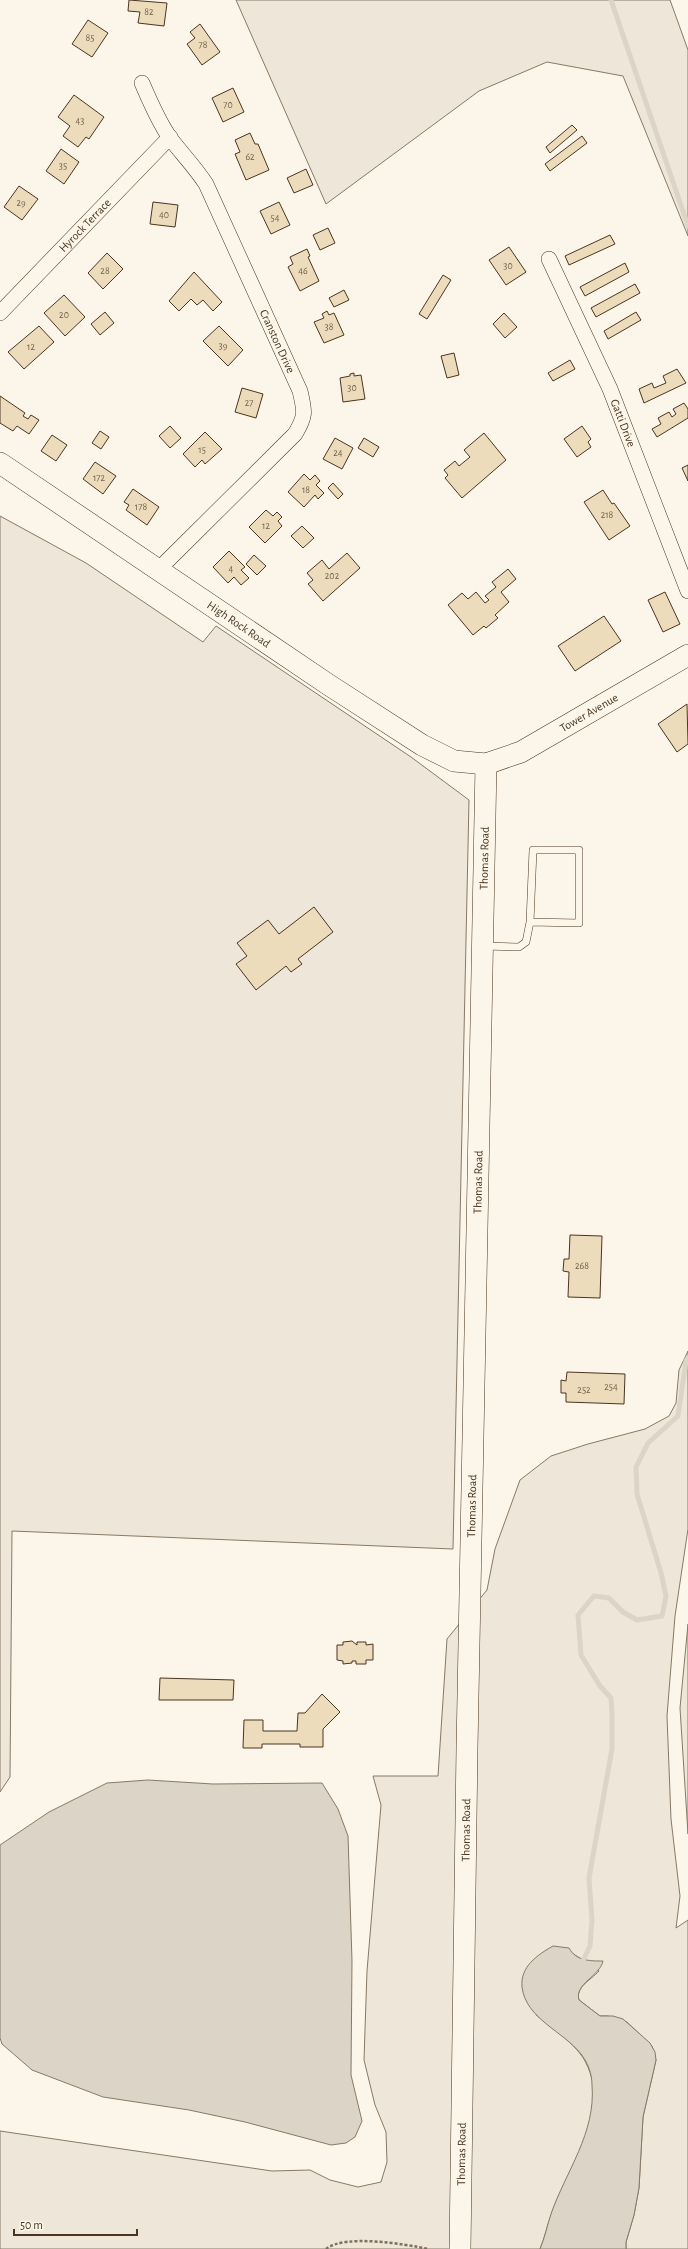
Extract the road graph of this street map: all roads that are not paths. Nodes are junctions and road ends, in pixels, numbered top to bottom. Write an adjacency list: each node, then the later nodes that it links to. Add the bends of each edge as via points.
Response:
1 (142, 83): 2 (street, Cranston Drive)
2 (170, 137): 4 (street, Hyrock Terrace); 6 (street, Cranston Drive, via 206,184 300,391 305,410 304,420 294,434)
3 (549, 259): 7 (street, Gatti Drive, via 610,389)
4 (0, 313)
5 (0, 463): 6 (main road, High Rock Road)
6 (158, 570): 9 (main road, High Rock Road, via 422,745 454,761)
7 (688, 591)
8 (688, 655): 9 (main road, Tower Avenue, via 533,746 501,761)
9 (486, 764): 11 (main road, Thomas Road)
10 (530, 922): 10 (lane, via 532,850 579,850 579,923); 11 (lane, via 528,936 523,945)
11 (483, 946): 12 (main road, Thomas Road)
12 (460, 2249)

